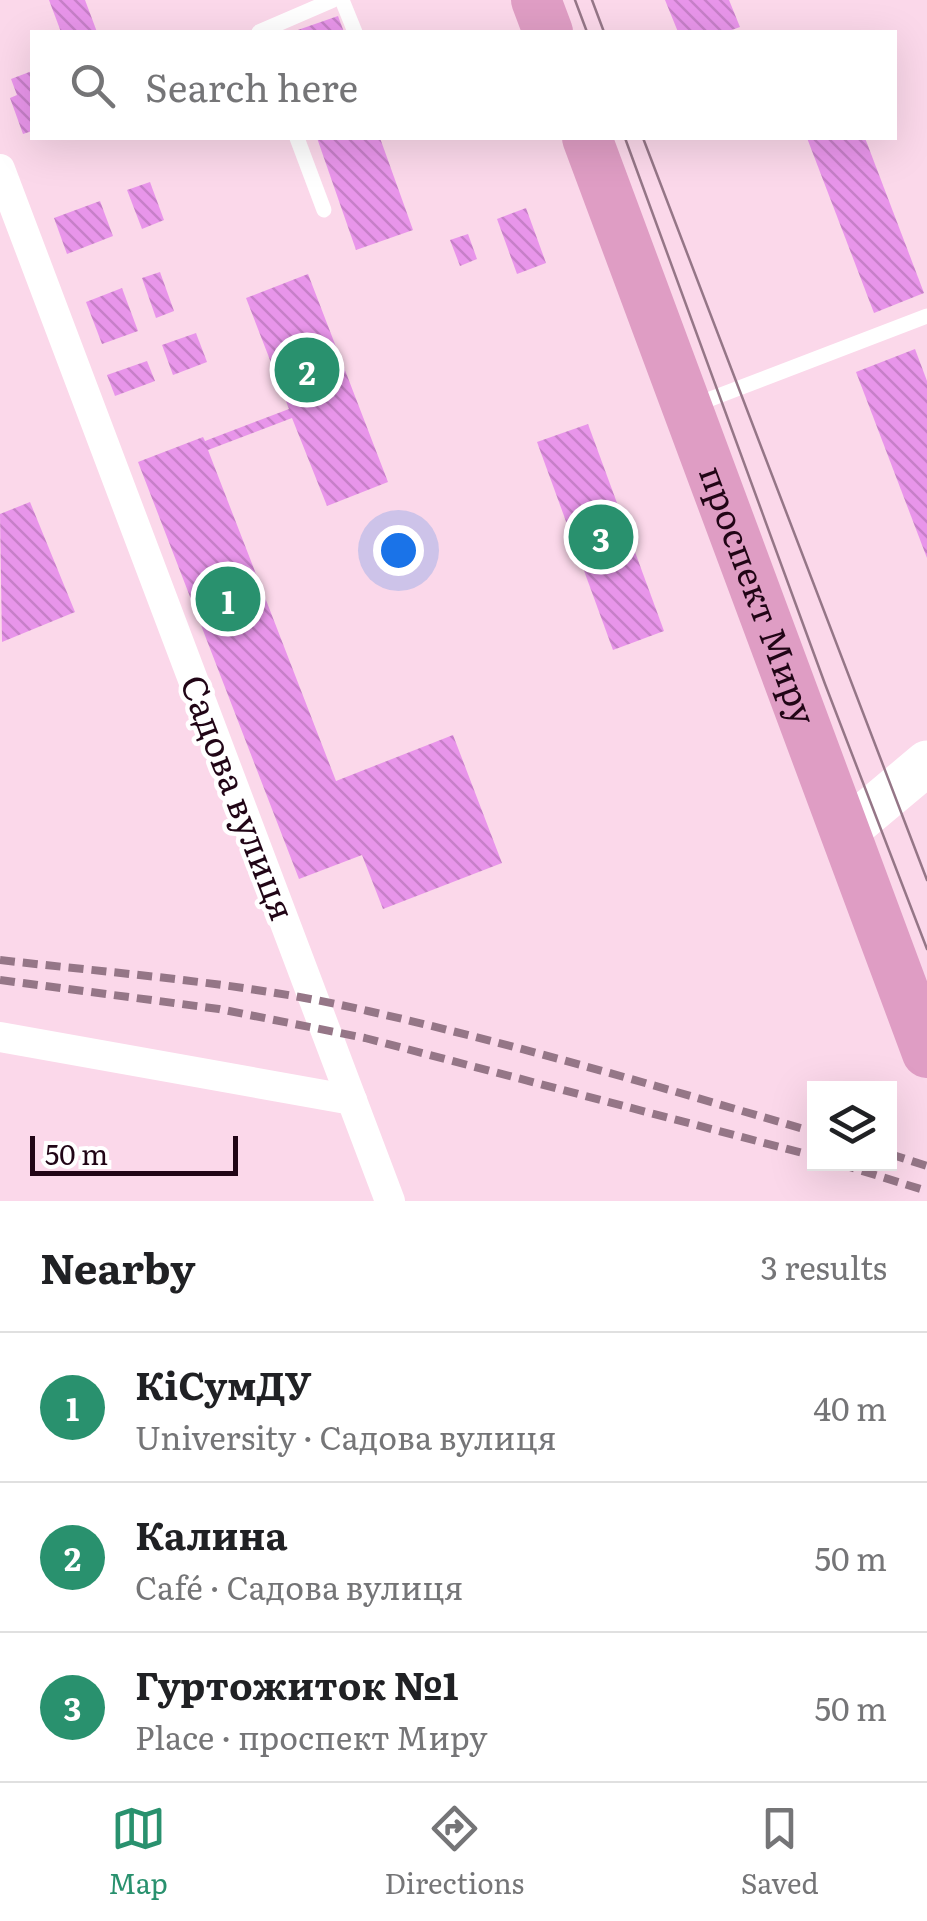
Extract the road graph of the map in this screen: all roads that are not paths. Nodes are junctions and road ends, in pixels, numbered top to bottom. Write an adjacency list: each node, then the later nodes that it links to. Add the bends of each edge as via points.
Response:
1 (333, 0): 4 (lane)
2 (342, 0): 5 (lane)
3 (536, 0): 6 (main road)
4 (264, 30)
5 (354, 30)
6 (547, 30)
7 (299, 140): 10 (lane)
8 (588, 140): 12 (main road, проспект Миру)
9 (0, 169): 17 (street, Садова вулиця)
10 (324, 210)
11 (927, 316): 12 (lane)
12 (688, 407): 14 (main road, проспект Миру)
13 (927, 764): 14 (main road)
14 (846, 831): 16 (main road, проспект Миру)
15 (0, 1037): 17 (street)
16 (927, 1052)
17 (352, 1100): 18 (street, Садова вулиця)
18 (390, 1201)

